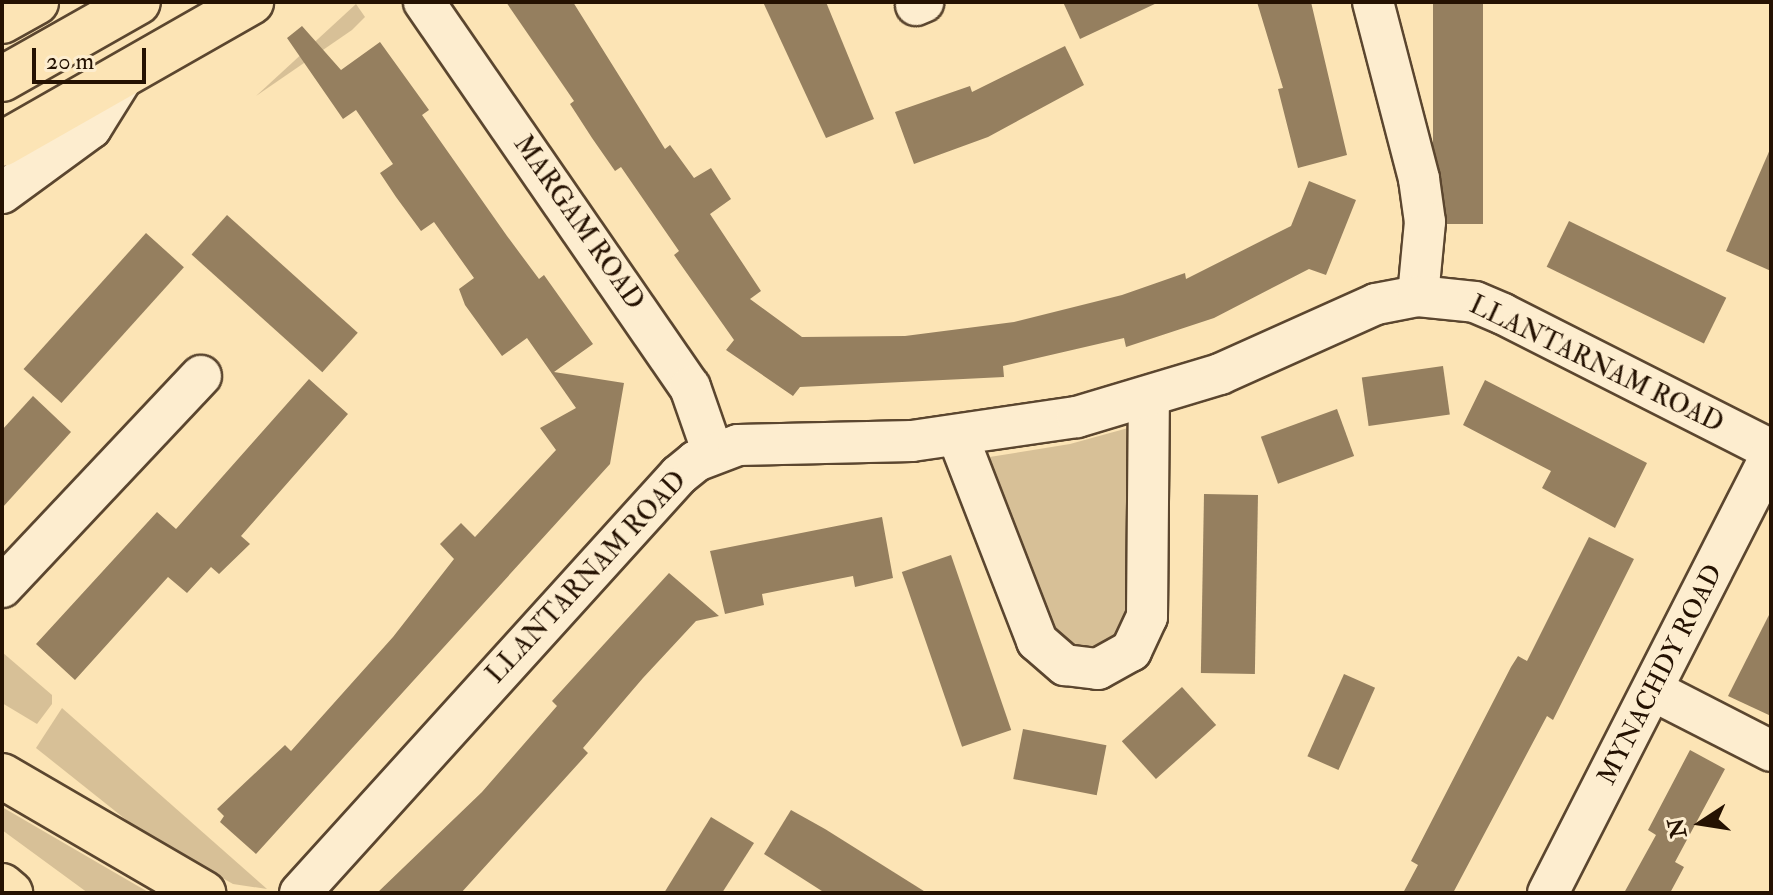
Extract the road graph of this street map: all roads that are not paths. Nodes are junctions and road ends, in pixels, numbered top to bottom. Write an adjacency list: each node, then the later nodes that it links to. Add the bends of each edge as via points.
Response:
1 (36, 2): 6 (main road)
2 (138, 2): 8 (main road)
3 (251, 2): 7 (main road)
4 (424, 2): 16 (street, MARGAM ROAD, via 690,387)
5 (1373, 2): 11 (street, via 1419,179 1425,222)
6 (2, 21)
7 (124, 75): 9 (main road); 10 (street, via 91,128)
8 (2, 79)
9 (2, 144)
10 (2, 193)
11 (1418, 296): 13 (street, LLANTARNAM ROAD, via 1376,304 1245,364); 15 (street, LLANTARNAM ROAD, via 1475,302 1503,314)
12 (201, 376): 17 (street)
13 (1149, 398): 14 (street, LLANTARNAM ROAD); 14 (street, via 1147,617 1131,651 1098,669 1065,665 1037,641)
14 (958, 437): 16 (street, LLANTARNAM ROAD, via 848,444 768,442)
15 (1771, 452): 18 (street, MYNACHDY ROAD)
16 (713, 453): 24 (street, LLANTARNAM ROAD, via 679,475)
17 (2, 587)
18 (1654, 691): 19 (street); 25 (street, MYNACHDY ROAD)
19 (1771, 751)
20 (2, 776): 23 (main road)
21 (2, 886): 22 (main road)
22 (10, 893)
23 (203, 893)
24 (300, 893)
25 (1548, 893)

